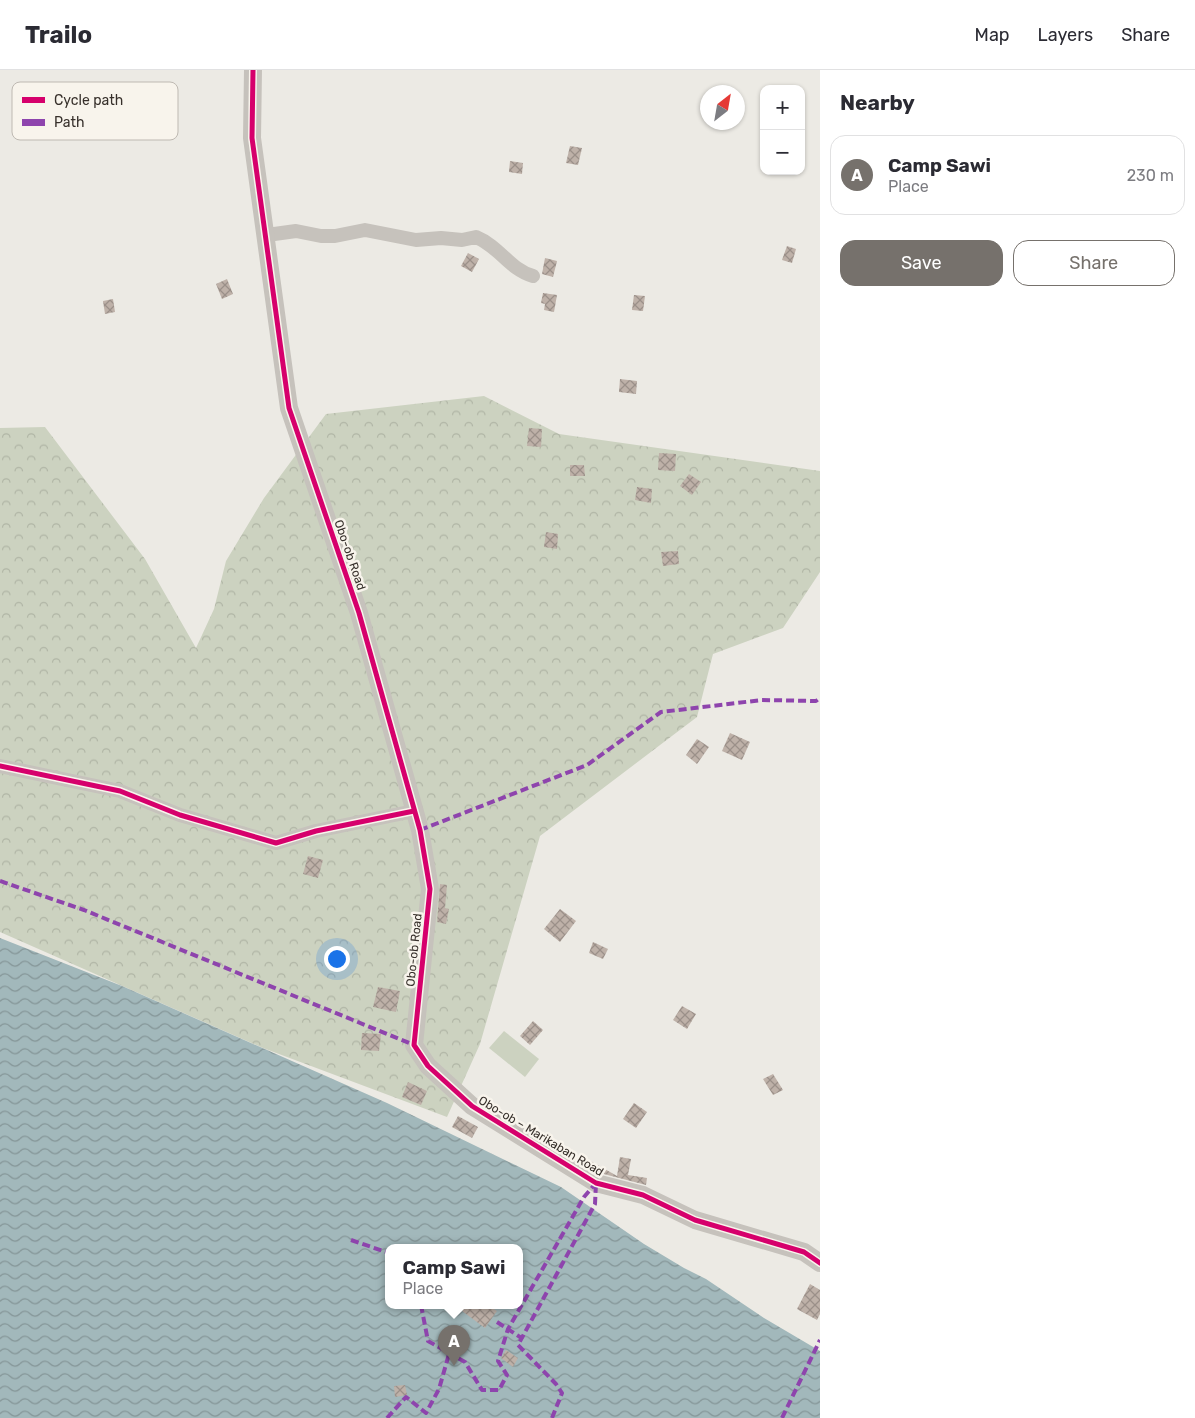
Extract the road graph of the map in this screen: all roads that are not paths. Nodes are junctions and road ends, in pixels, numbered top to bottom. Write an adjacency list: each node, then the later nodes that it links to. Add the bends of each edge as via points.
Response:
1 (253, 70): 2 (street, Obo-ob Road, via 252,138)
2 (267, 236): 3 (street, via 296,231 335,236 365,230 416,240 476,237 500,250 523,274); 5 (street, Obo-ob Road, via 289,408 359,613)
3 (533, 276)
4 (0, 766): 5 (street, via 120,791 180,815 276,843)
5 (414, 811): 6 (street, Obo-ob Road, via 430,890)
6 (414, 1045): 7 (street, Obo-ob – Marikaban Road, via 428,1066 472,1106 596,1183 643,1195 696,1220 804,1252)
7 (820, 1263)

